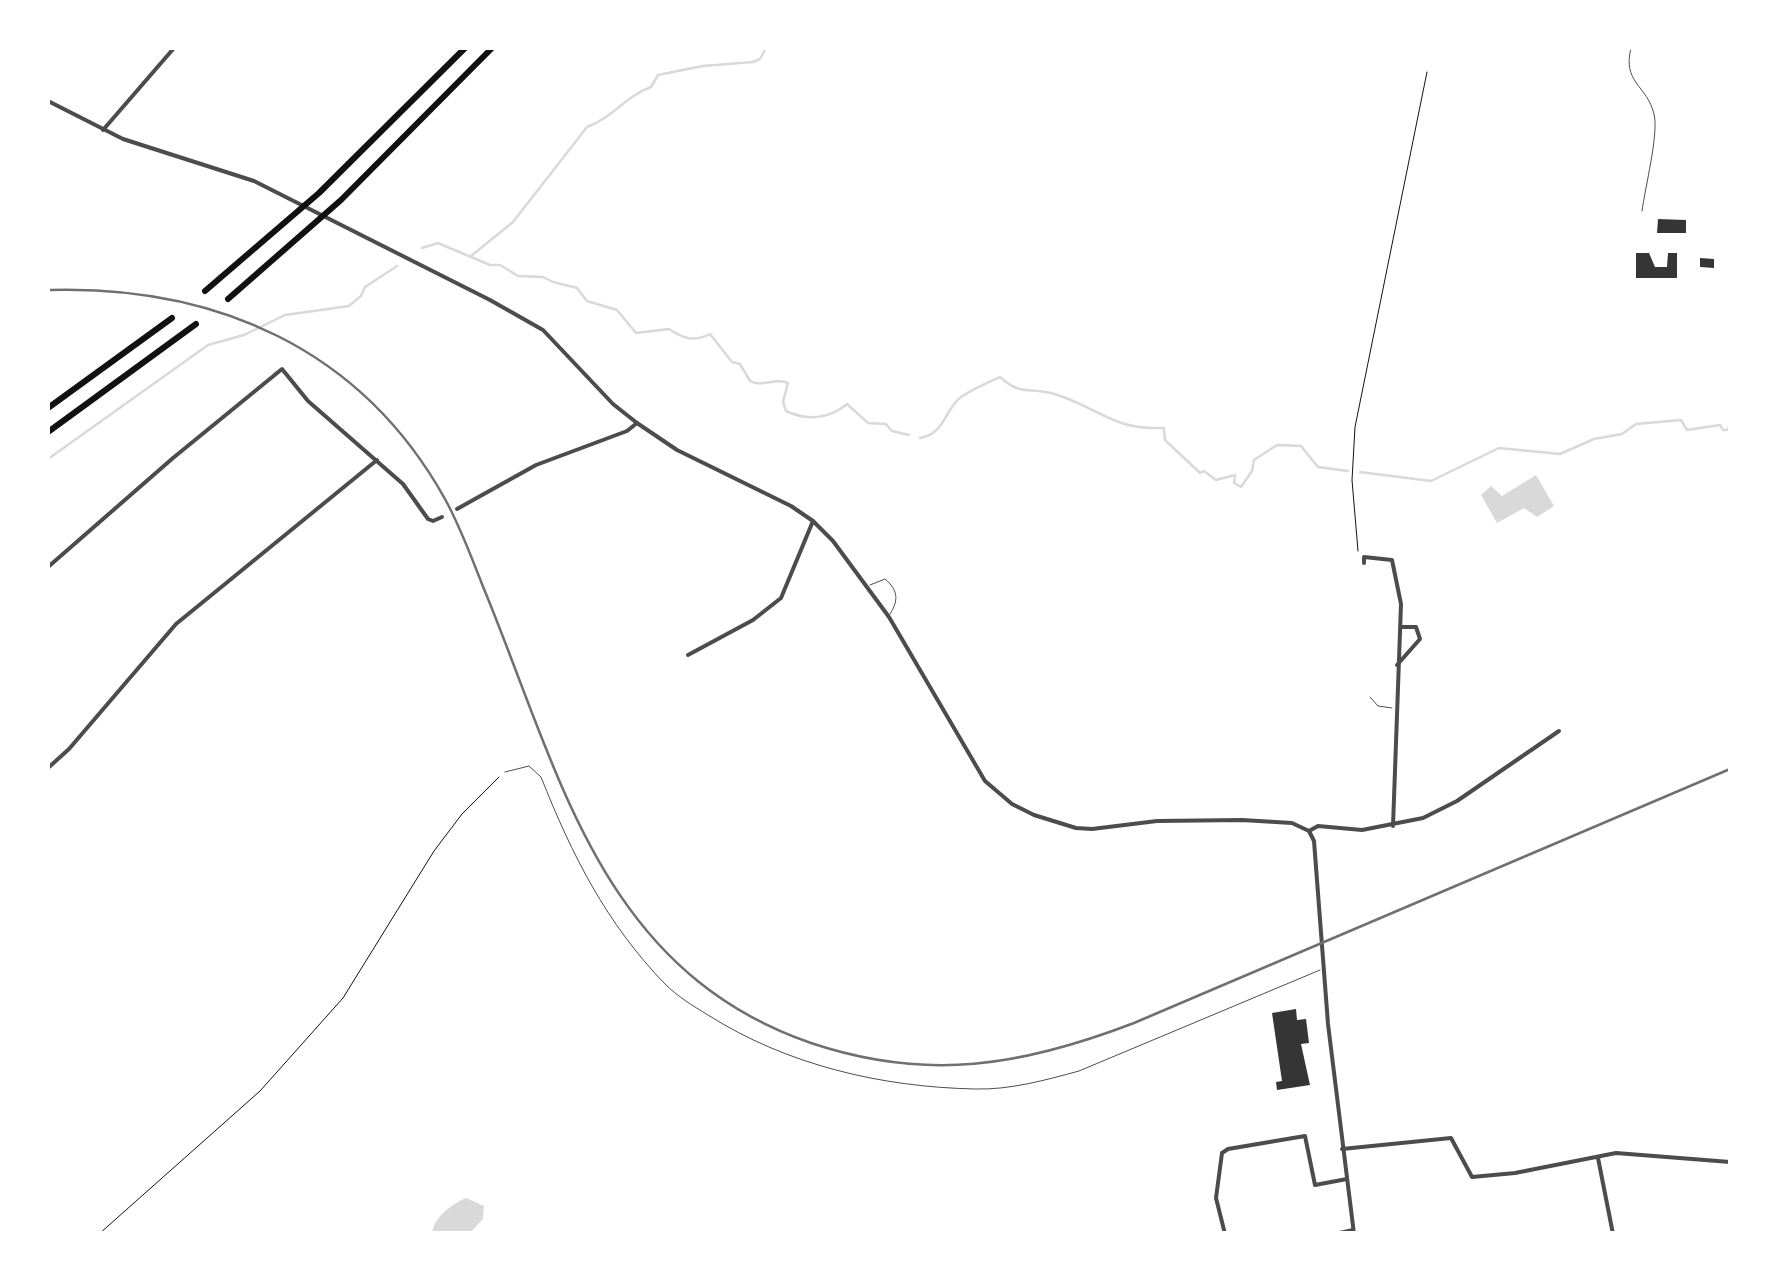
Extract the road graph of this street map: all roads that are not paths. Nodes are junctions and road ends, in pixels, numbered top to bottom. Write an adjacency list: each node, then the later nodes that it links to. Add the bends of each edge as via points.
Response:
1 (174, 48): 6 (street)
2 (465, 48): 8 (highway, via 319,193)
3 (492, 48): 9 (highway, via 341,200)
4 (1631, 48): 7 (lane, via 1630,77 1655,123)
5 (48, 101): 6 (street)
6 (103, 130): 13 (street, via 233,173 535,324)
7 (1642, 211)
8 (205, 291)
9 (228, 299)
10 (172, 318): 12 (highway)
11 (196, 324): 14 (highway)
12 (48, 408)
13 (637, 423): 16 (street, via 536,465); 18 (street)
14 (48, 432)
15 (377, 460): 17 (street, via 428,518); 20 (street, via 308,402 282,369); 29 (street, via 176,624)
16 (457, 509)
17 (442, 516)
18 (813, 521): 21 (street); 24 (street, via 781,598)
19 (1364, 560): 23 (street, via 1392,560)
20 (48, 568)
21 (867, 587): 22 (street); 22 (lane, via 886,578 894,586)
22 (889, 617): 32 (street, via 985,781 1023,810 1092,829 1242,820)
23 (1400, 627): 25 (street); 25 (street, via 1416,627 1420,636)
24 (688, 654)
25 (1398, 665): 27 (street)
26 (1370, 698): 27 (lane)
27 (1396, 708): 31 (street)
28 (1559, 731): 31 (street, via 1457,800)
29 (48, 768)
30 (504, 772): 33 (lane, via 536,769 583,875 667,986 734,1032 821,1068 978,1089 1042,1082)
31 (1393, 826): 32 (street)
32 (1309, 830): 33 (street)
33 (1324, 970): 34 (street)
34 (1342, 1148): 35 (street, via 1451,1138 1472,1177); 37 (street)
35 (1598, 1158): 36 (street, via 1632,1152); 41 (street)
36 (1730, 1162)
37 (1347, 1180): 38 (street); 39 (street, via 1315,1185 1305,1136 1228,1149 1216,1198)
38 (1353, 1232): 40 (street)
39 (1226, 1234)
40 (1335, 1234)
41 (1613, 1234)

